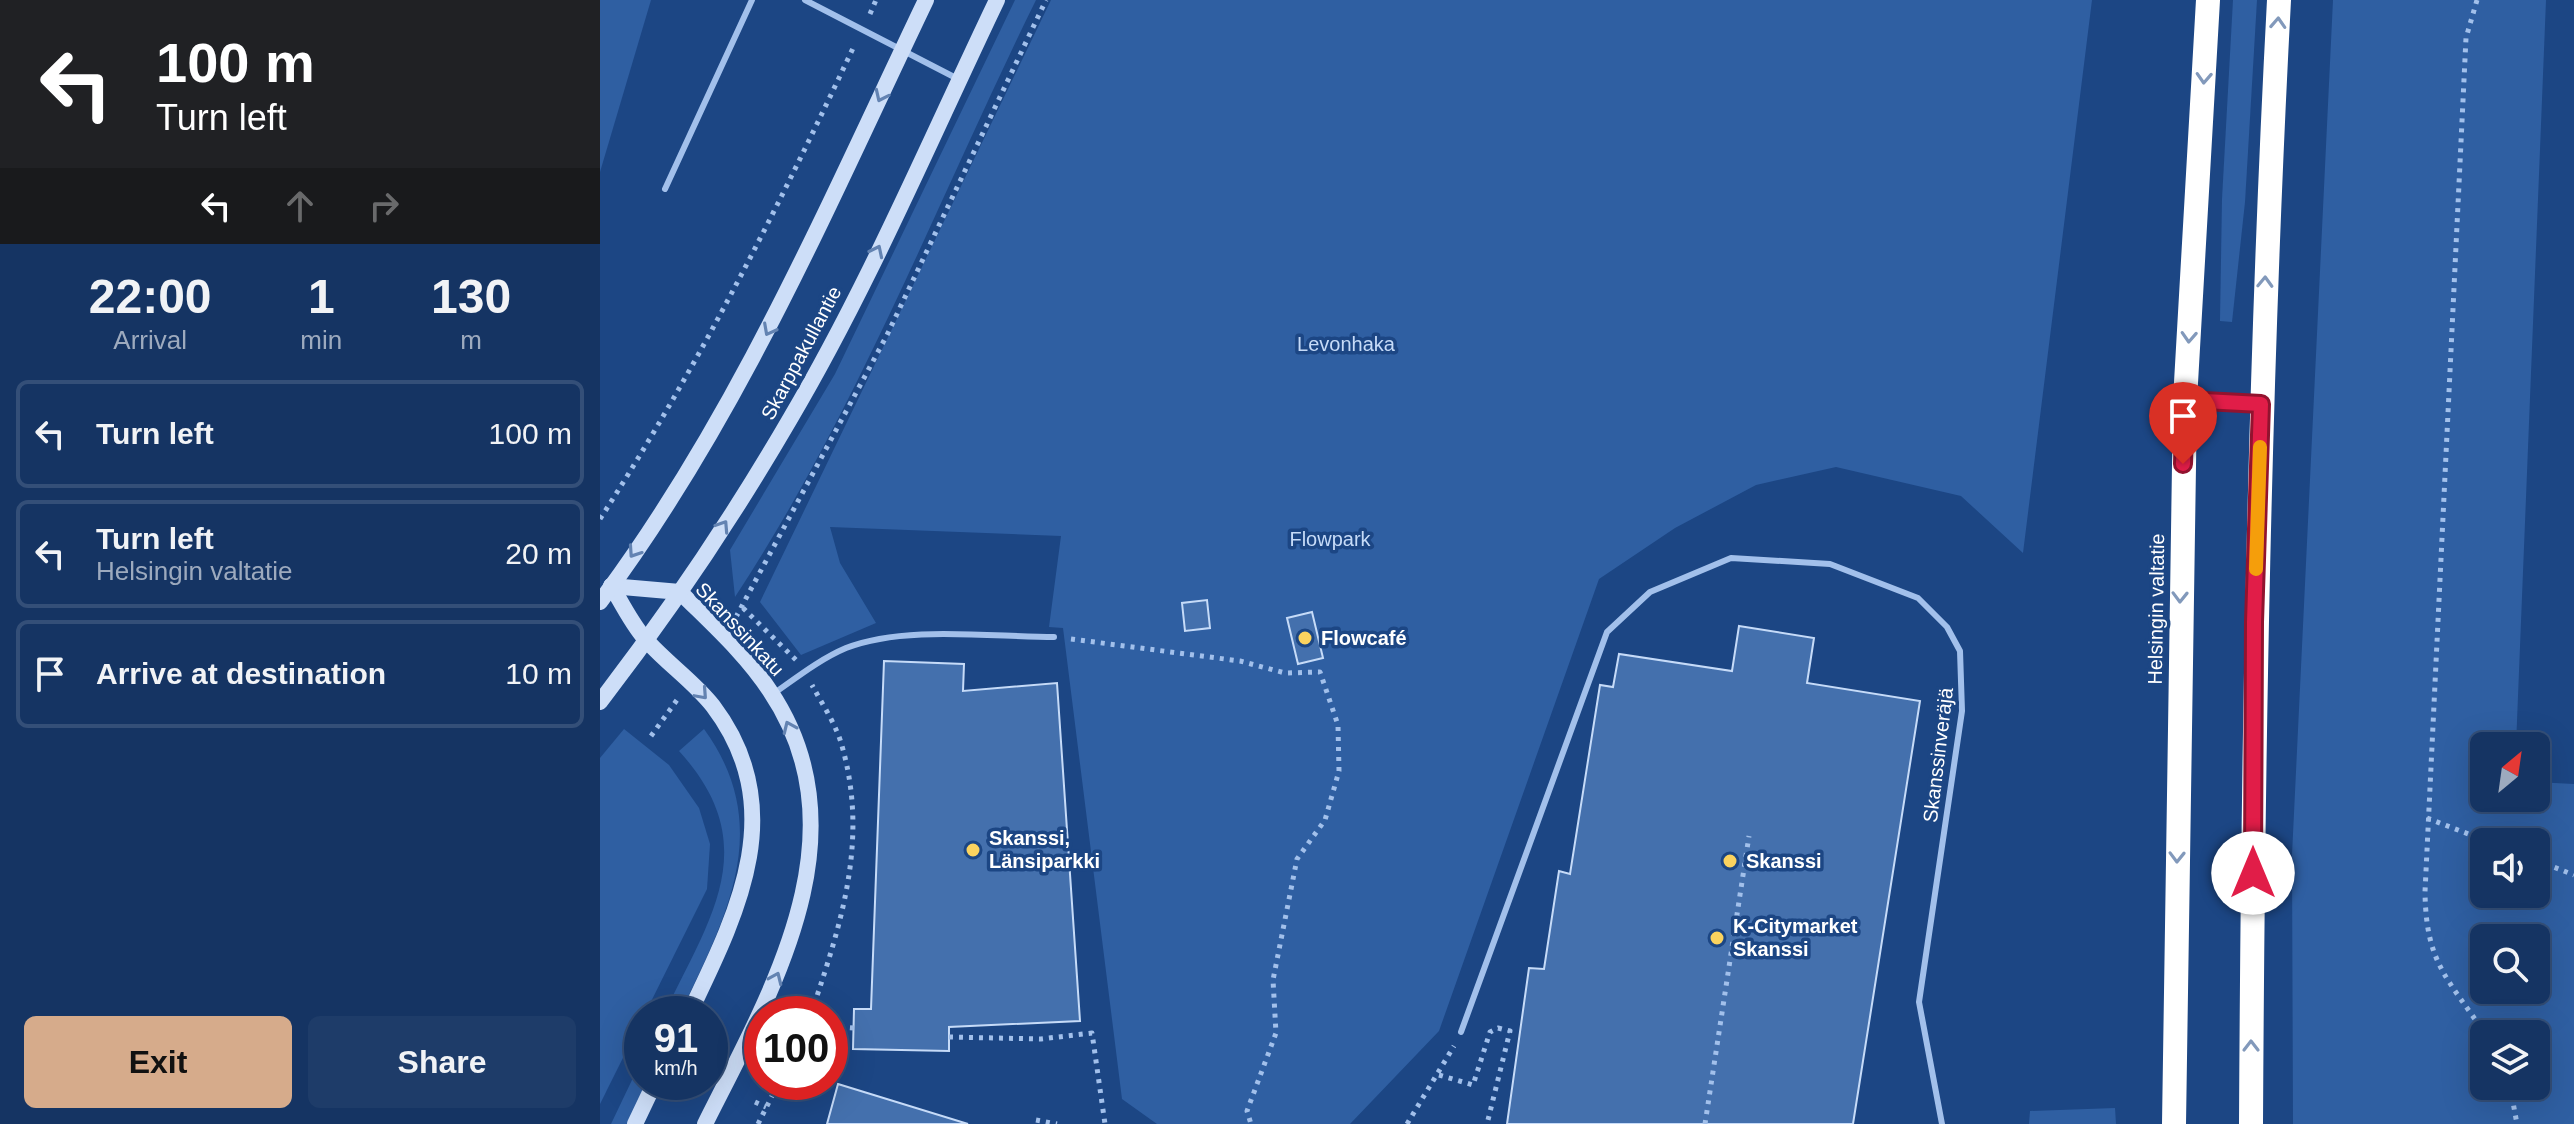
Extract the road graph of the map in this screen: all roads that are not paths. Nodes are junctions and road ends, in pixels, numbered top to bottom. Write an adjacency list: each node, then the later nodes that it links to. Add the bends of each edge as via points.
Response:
1 (752, 0): 9 (lane)
2 (805, 0): 7 (lane)
3 (926, 0): 7 (main road, Skarppakullantie)
4 (997, 0): 8 (main road, Skarppakullantie)
5 (2208, 0): 10 (highway, Helsingin valtatie, one-way to 10)
6 (2279, 0): 11 (highway, one-way to 6)
7 (903, 50): 8 (lane); 12 (main road, Skarppakullantie, one-way to 12, via 792,286 739,385)
8 (959, 79): 13 (main road, Skarppakullantie, one-way to 8, via 805,391)
9 (665, 189)
10 (2185, 400): 11 (lane); 25 (highway, Helsingin valtatie, one-way to 25)
11 (2261, 404): 26 (highway, one-way to 11)
12 (611, 586): 13 (main road, Skanssinkatu); 14 (main road, Skarppakullantie); 16 (main road)
13 (680, 592): 16 (main road, Skarppakullantie); 17 (main road, Skanssinkatu)
14 (600, 602)
15 (1054, 637): 17 (lane, via 916,633 879,639 845,649)
16 (646, 641): 18 (main road, Skarppakullantie); 19 (main road, one-way to 19, via 721,718 743,766 752,809 746,877 728,932)
17 (773, 694): 23 (main road, Skanssinkatu, one-way to 17, via 778,974 806,886 811,828 804,776 797,746)
18 (600, 702)
19 (698, 996)
20 (1461, 1032): 24 (lane, Skanssinveräjä, via 1607,632 1650,592 1731,558 1830,564 1918,598 1947,627 1960,651 1962,711 1919,1002)
21 (646, 1100): 22 (main road)
22 (635, 1124)
23 (705, 1124)
24 (1942, 1124)
25 (2174, 1124)
26 (2251, 1124)

